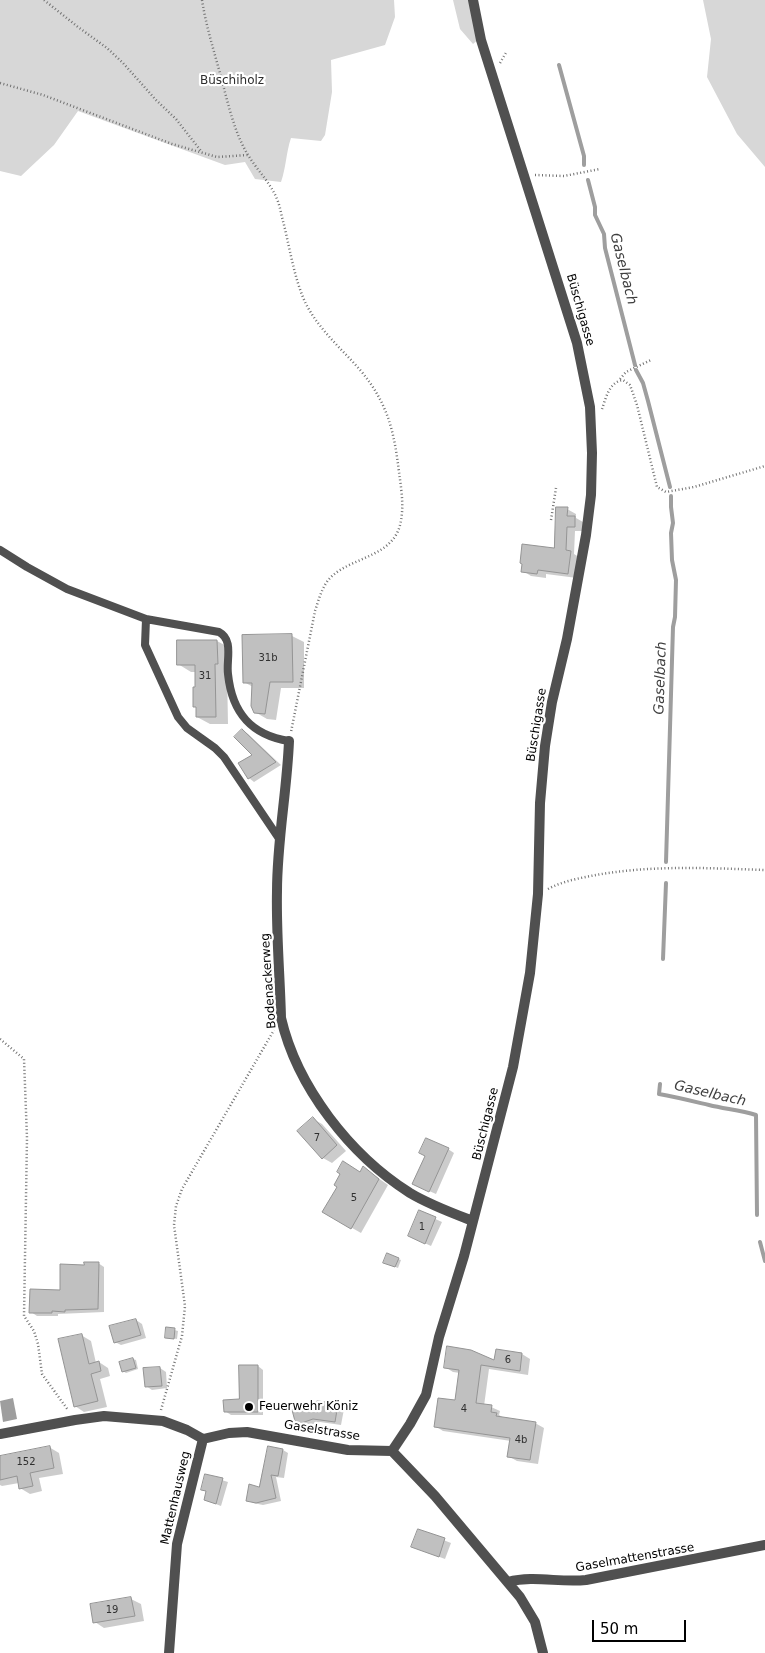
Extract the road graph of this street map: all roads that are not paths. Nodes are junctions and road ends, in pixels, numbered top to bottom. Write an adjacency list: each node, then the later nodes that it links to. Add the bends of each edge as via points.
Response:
1 (473, 0): 6 (street, Büschigasse, via 481,40 577,343 590,407 592,453 592,495 586,535 545,746 538,894 530,973 513,1067)
2 (0, 550): 3 (lane, via 67,589)
3 (146, 619): 4 (lane, via 225,635 228,675 237,709 255,730 273,739); 5 (lane, via 145,645 178,717 224,757)
4 (290, 742): 5 (street, Bodenackerweg)
5 (280, 840): 6 (street, Bodenackerweg, via 276,891 281,1018 300,1073 330,1118 374,1164 410,1193)
6 (473, 1221): 9 (street, Büschigasse, via 439,1337 426,1395)
7 (0, 1434): 8 (street, via 104,1416 158,1420)
8 (203, 1439): 9 (street, Gaselstrasse, via 247,1432 348,1450); 12 (street, Mattenhausweg, via 176,1544)
9 (392, 1451): 11 (street)
10 (765, 1545): 11 (street, Gaselmattenstrasse, via 586,1580 525,1578)
11 (508, 1582): 13 (street, via 535,1622)
12 (169, 1653)
13 (543, 1653)

